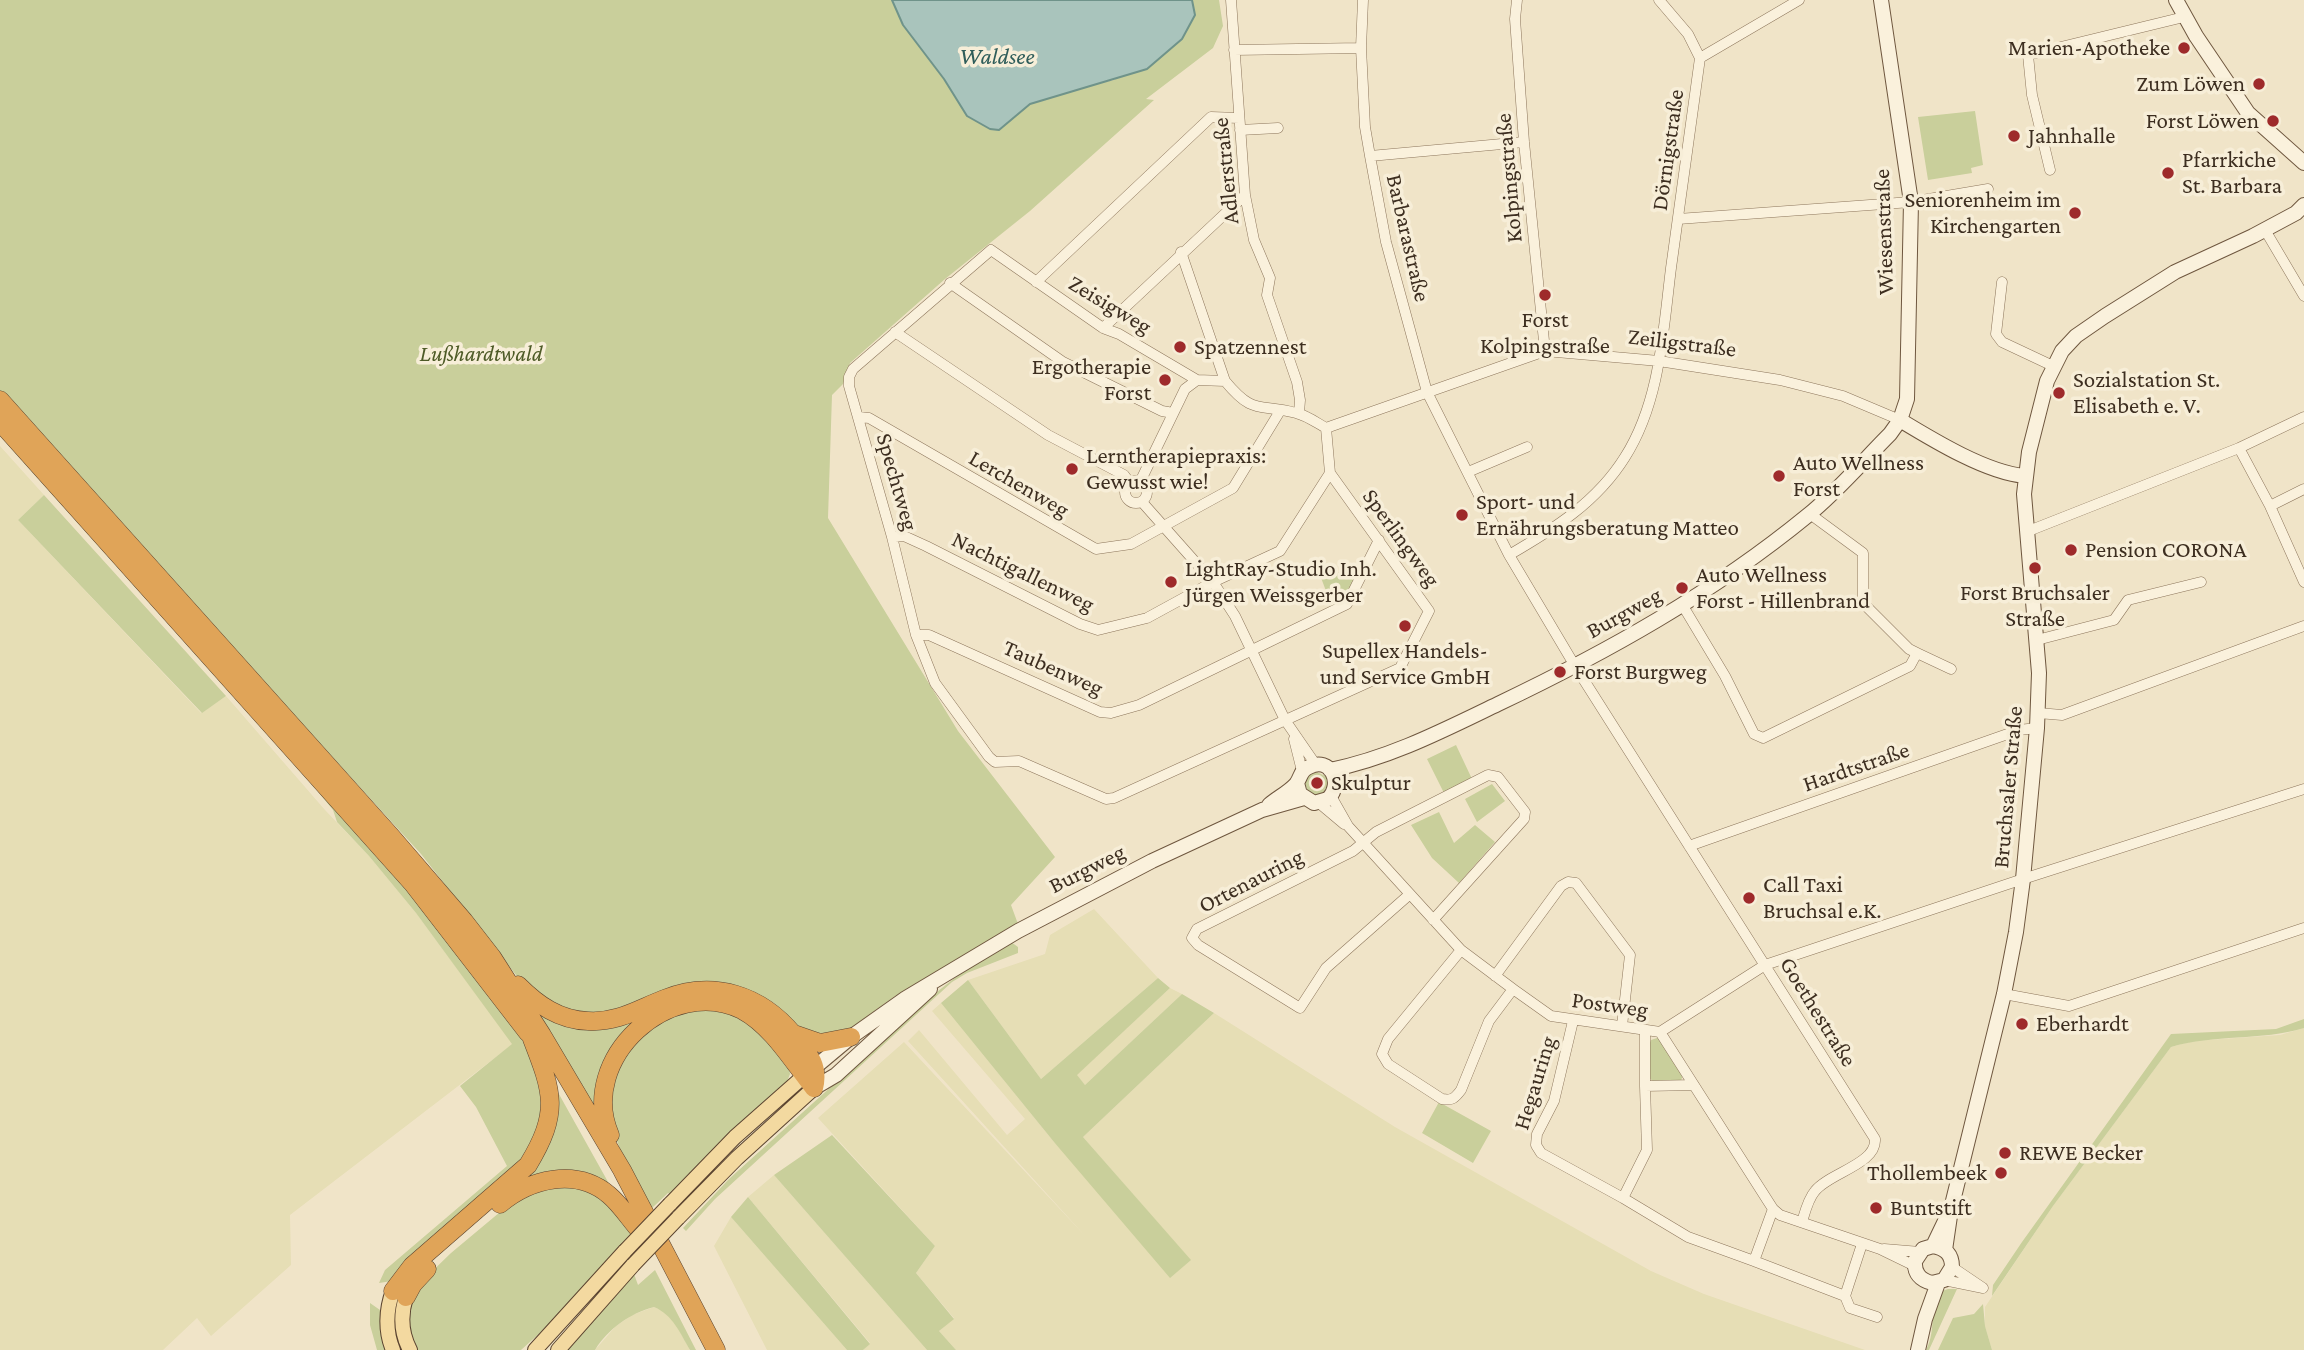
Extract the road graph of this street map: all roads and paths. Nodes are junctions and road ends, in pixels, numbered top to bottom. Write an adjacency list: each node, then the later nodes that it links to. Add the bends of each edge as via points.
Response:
1 (1231, 0): 10 (street, Adlerstraße)
2 (1363, 0): 9 (street, Barbarastraße)
3 (1517, 0): 16 (street, Kolpingstraße)
4 (1659, 0): 11 (street, via 1688,34)
5 (1799, 0): 11 (street)
6 (1881, 0): 23 (street, Wiesenstraße)
7 (2176, 0): 8 (street)
8 (2184, 17): 12 (street); 20 (street, via 2028,55)
9 (1361, 48): 10 (street); 18 (street, Barbarastraße)
10 (1234, 50): 13 (street, Adlerstraße)
11 (1700, 58): 25 (street, Dörnigstraße)
12 (2241, 100): 17 (street); 19 (street, via 2257,122)
13 (1239, 118): 15 (street, Adlerstraße); 29 (street, via 1211,117)
14 (1278, 128): 15 (street)
15 (1240, 130): 22 (street, Adlerstraße)
16 (1524, 142): 18 (street); 35 (street, Kolpingstraße)
17 (2304, 153)
18 (1370, 156): 40 (street, Barbarastraße, via 1386,242)
19 (2304, 163)
20 (2050, 170)
21 (1988, 189): 23 (street)
22 (1245, 195): 28 (street); 44 (street, Adlerstraße, via 1254,240 1270,278 1267,295 1297,382)
23 (1911, 202): 25 (street); 47 (street, Wiesenstraße, via 1907,399)
24 (2304, 205): 26 (street, Bruchsaler Straße)
25 (1678, 219): 36 (street, Dörnigstraße)
26 (2265, 230): 32 (street); 37 (street, Bruchsaler Straße, via 2138,293 2076,336)
27 (991, 250): 29 (street, Zeisigweg); 31 (street, Spechtweg)
28 (1181, 252): 33 (street); 39 (street)
29 (1036, 282): 33 (street, Zeisigweg)
30 (2002, 282): 37 (street, via 1996,334 2002,342)
31 (950, 283): 34 (street, Spechtweg); 43 (street, via 1063,362)
32 (2304, 296)
33 (1103, 328): 38 (street, Zeisigweg)
34 (895, 332): 45 (street, Spechtweg, via 849,377); 55 (street, via 1048,435)
35 (1545, 351): 36 (street, Zeiligstraße); 40 (street, Zeiligstraße)
36 (1659, 361): 47 (street, Zeiligstraße, via 1780,380 1843,396); 64 (street, Dörnigstraße, via 1648,411 1625,457 1591,501)
37 (2053, 366): 54 (street, Bruchsaler Straße)
38 (1197, 380): 39 (street, Zeisigweg); 43 (street, via 1185,389)
39 (1224, 382): 42 (street, via 1240,400)
40 (1427, 392): 49 (street, Zeiligstraße); 52 (street, Barbarastraße)
41 (0, 400): 94 (highway, via 390,835)
42 (1280, 411): 44 (street); 60 (street, Lerchenweg, via 1233,488)
43 (1174, 413): 55 (street)
44 (1298, 413): 49 (street)
45 (859, 416): 60 (street, Lerchenweg, via 1096,549 1131,544); 62 (street, Spechtweg)
46 (2304, 416): 51 (street)
47 (1900, 420): 54 (street, Zeiligstraße, via 1998,470); 59 (street, Burgweg)
48 (0, 422): 105 (highway, via 377,843 452,932)
49 (1326, 428): 53 (street)
50 (1527, 447): 52 (street)
51 (2239, 448): 58 (street); 61 (street)
52 (1468, 472): 64 (street, Barbarastraße)
53 (1330, 473): 63 (street, Sperlingweg); 65 (street, Nachtigallenweg, via 1280,551)
54 (2025, 476): 61 (street, Bruchsaler Straße)
55 (1135, 482): 57 (street, via 1147,489); 57 (street, via 1125,489 1125,496 1130,502)
56 (2304, 489): 58 (street)
57 (1142, 502): 60 (street)
58 (2270, 506): 67 (street)
59 (1810, 514): 68 (street, Burgweg); 73 (street, via 1863,553 1863,603)
60 (1166, 526): 65 (street)
61 (2026, 532): 71 (street, Bruchsaler Straße)
62 (892, 537): 65 (street, Nachtigallenweg, via 904,536 1098,630 1147,618); 70 (street, Spechtweg)
63 (1379, 540): 72 (street, Taubenweg, via 1347,604); 77 (street, Sperlingweg, via 1429,611 1400,668)
64 (1509, 555): 74 (street, Barbarastraße)
65 (1213, 582): 72 (street)
66 (2201, 582): 71 (street, via 2128,600 2114,620)
67 (2304, 582)
68 (1683, 606): 73 (street, via 1754,734 1763,738 1910,666); 74 (street, Burgweg)
69 (2304, 626): 76 (street, via 2062,715)
70 (916, 635): 72 (street, Taubenweg, via 929,635 1111,713 1139,705); 77 (street, Spechtweg, via 935,683 989,757 995,762 1019,761 1106,799)
71 (2037, 640): 76 (street, Bruchsaler Straße)
72 (1252, 652): 77 (street)
73 (1917, 653): 75 (street)
74 (1575, 666): 82 (street, Burgweg, via 1365,763); 87 (street, Goethestraße)
75 (1951, 669)
76 (2038, 713): 78 (street, Bruchsaler Straße)
77 (1285, 720): 79 (street)
78 (2037, 729): 87 (street, Hardtstraße, via 2019,730); 88 (street, Bruchsaler Straße)
79 (1293, 734): 80 (street); 81 (street)
80 (1316, 765): 81 (street, Burgweg); 82 (street)
81 (1300, 777): 84 (street); 85 (street, Burgweg)
82 (1329, 788): 84 (street, Burgweg); 86 (street, Postweg, via 1330,814)
83 (2304, 789): 88 (street)
84 (1304, 798): 85 (street, Burgweg)
85 (1262, 810): 96 (street, Burgweg, via 1077,899)
86 (1364, 843): 89 (street, Postweg); 89 (street, Ortenauring, via 1197,929 1194,942 1300,1008 1326,968); 90 (street, via 1376,832 1488,775 1497,777 1525,812 1524,819)
87 (1689, 846): 93 (street, Goethestraße)
88 (2023, 879): 93 (street); 98 (street, Bruchsaler Straße)
89 (1410, 894): 90 (street, Postweg)
90 (1433, 919): 92 (street, Postweg)
91 (2304, 928): 98 (street, via 2069,1006)
92 (1461, 950): 95 (street, Postweg); 97 (street, via 1388,1039 1382,1054 1388,1064 1442,1099 1455,1098 1489,1021)
93 (1765, 965): 102 (street); 112 (street, Goethestraße, via 1875,1139 1869,1155 1814,1191)
94 (499, 967): 103 (highway, via 534,1002 565,1017 603,1022 682,992 715,990 758,1003); 109 (highway)
95 (1495, 976): 97 (street, Postweg); 100 (street, via 1561,887 1576,883 1630,956)
96 (939, 979): 104 (street, Burgweg); 106 (street, Burgweg, via 836,1075)
97 (1513, 989): 99 (street, Postweg, via 1551,1016)
98 (2004, 994): 115 (street, Bruchsaler Straße, via 1951,1209)
99 (1573, 1021): 100 (street, Postweg); 110 (street, Hegauring, via 1554,1101 1536,1145 1541,1153)
100 (1622, 1026): 101 (street, Postweg)
101 (1645, 1030): 102 (street, Postweg); 108 (street)
102 (1660, 1032): 107 (street, Postweg)
103 (792, 1033): 104 (highway, via 820,1043); 106 (highway, via 809,1054)
104 (851, 1037): 106 (street, Burgweg)
105 (532, 1039): 113 (highway, via 590,1131); 119 (highway, via 547,1076 551,1105 536,1152 412,1266)
106 (811, 1077): 109 (highway, via 759,1021 733,1007 696,1003 658,1016 625,1041 605,1081 605,1119); 124 (main road, bridge, via 735,1138); 125 (main road, bridge)
107 (1694, 1085): 108 (street); 111 (street, Postweg)
108 (1645, 1086): 110 (street, via 1647,1150)
109 (622, 1170): 127 (highway)
110 (1623, 1198): 116 (street, via 1688,1237)
111 (1773, 1209): 112 (street); 116 (street)
112 (1802, 1222): 114 (street)
113 (641, 1232): 119 (highway, via 613,1199 595,1186 564,1179 533,1183 516,1191); 126 (highway)
114 (1862, 1244): 115 (street, via 1880,1250); 120 (street)
115 (1928, 1253): 117 (street, via 1951,1257); 118 (street, via 1920,1278)
116 (1754, 1261): 120 (street)
117 (1952, 1267): 118 (street); 118 (street, via 1983,1288)
118 (1936, 1281): 128 (street)
119 (399, 1294): 122 (main road, via 388,1305); 123 (main road)
120 (1845, 1296): 121 (street, via 1850,1308)
121 (1877, 1317)
122 (393, 1350)
123 (410, 1350)
124 (534, 1350)
125 (558, 1350)
126 (705, 1350)
127 (716, 1350)
128 (1918, 1350)

